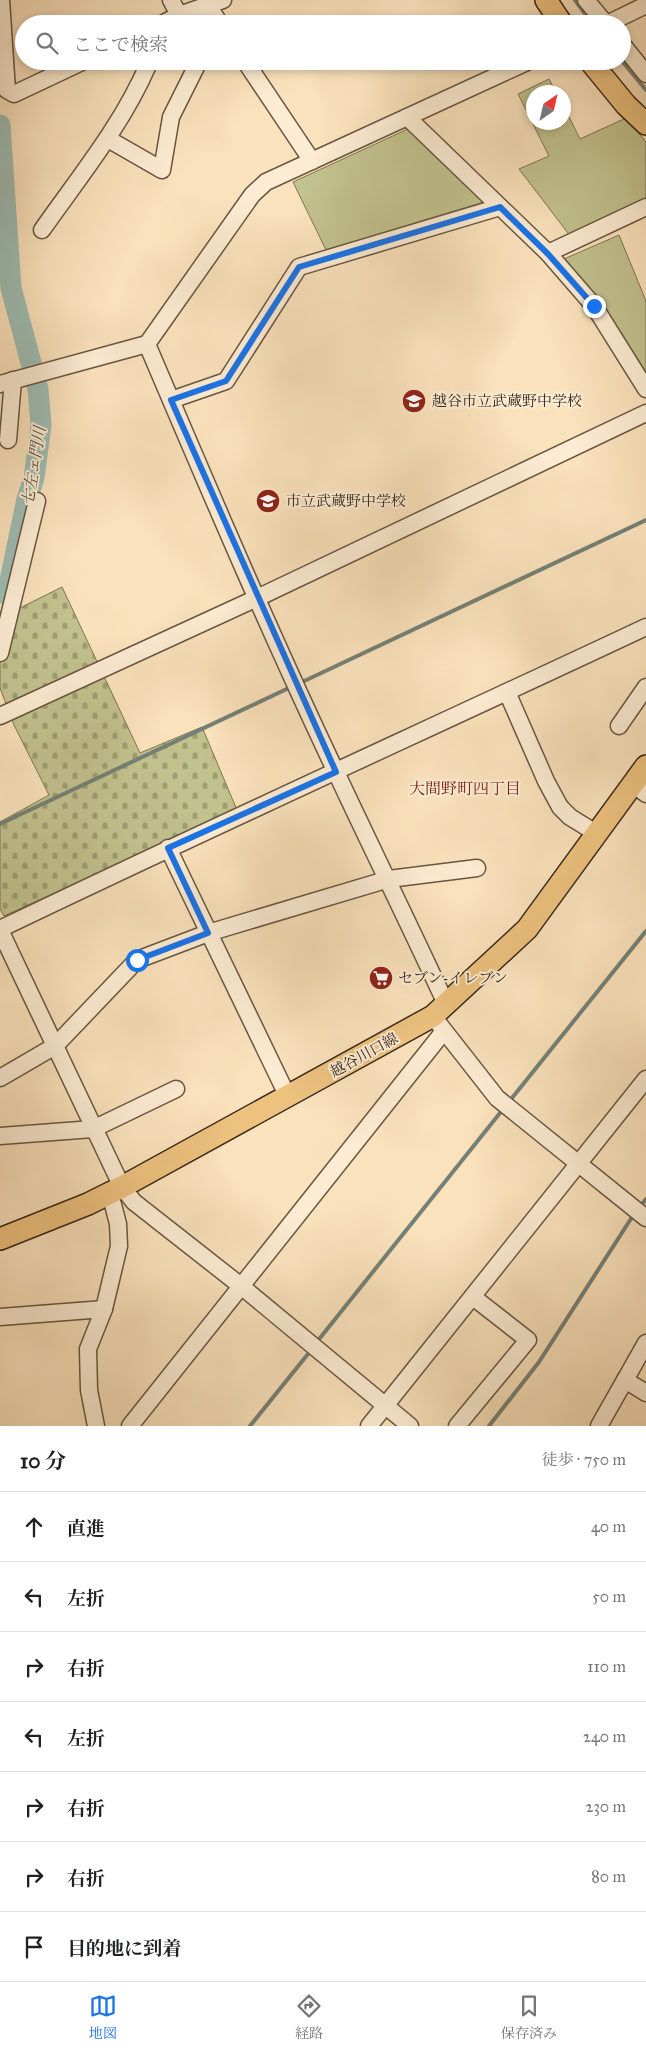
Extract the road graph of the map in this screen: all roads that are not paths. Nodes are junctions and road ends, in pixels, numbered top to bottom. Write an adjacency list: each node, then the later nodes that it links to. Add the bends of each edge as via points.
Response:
1 (1, 0): 11 (street, via 7,90 14,94)
2 (546, 0): 7 (main road)
3 (586, 0): 8 (street)
4 (215, 3): 6 (street)
5 (646, 5): 9 (street)
6 (175, 7)
7 (556, 15)
8 (598, 15)
9 (625, 15)
10 (631, 55): 17 (street)
11 (65, 70)
12 (145, 70): 20 (street, via 134,97)
13 (194, 70): 20 (street, via 171,117 162,170)
14 (251, 70): 21 (street)
15 (509, 70): 18 (street)
16 (597, 70): 19 (main road)
17 (646, 74)
18 (407, 117): 21 (street); 22 (street)
19 (646, 124)
20 (108, 139): 24 (street)
21 (312, 161): 26 (street, via 266,182 252,195)
22 (500, 207): 25 (street); 29 (street, via 299,267 226,381)
23 (646, 207): 25 (street)
24 (42, 230)
25 (548, 254): 28 (street, via 594,306)
26 (147, 344): 27 (street); 29 (street)
27 (6, 382): 31 (street)
28 (646, 389)
29 (171, 400): 33 (street)
30 (646, 413): 33 (street)
31 (8, 440)
32 (37, 501): 35 (street)
33 (257, 598): 38 (street); 41 (street)
34 (646, 627): 37 (street)
35 (0, 653)
36 (646, 687): 39 (street)
37 (507, 692): 41 (street); 43 (street, via 560,807)
38 (0, 716)
39 (619, 726)
40 (646, 766): 42 (main road, 越谷川口線)
41 (336, 772): 44 (street); 46 (street)
42 (640, 789): 43 (main road, 越谷川口線)
43 (596, 833): 49 (main road, 越谷川口線, via 526,929)
44 (168, 848): 47 (street); 48 (street)
45 (477, 868): 46 (street)
46 (389, 879): 48 (street); 49 (street)
47 (0, 930): 50 (street)
48 (208, 933): 50 (street, via 137,960); 54 (street)
49 (441, 1017): 54 (main road, 越谷川口線); 57 (street, via 497,1098); 61 (street)
50 (54, 1046): 51 (street); 55 (street)
51 (0, 1078)
52 (646, 1079): 57 (street)
53 (176, 1089): 55 (street)
54 (288, 1097): 58 (main road, 越谷川口線)
55 (93, 1129): 56 (street); 58 (street)
56 (0, 1136)
57 (579, 1163): 59 (street); 62 (street)
58 (116, 1190): 60 (main road, 越谷川口線); 61 (street); 63 (street, via 119,1246)
59 (646, 1218)
60 (0, 1239)
61 (241, 1286): 68 (street); 70 (street)
62 (473, 1297): 68 (street); 73 (street, via 528,1340)
63 (104, 1310): 64 (street); 69 (street, via 88,1349 89,1390)
64 (0, 1318)
65 (646, 1343): 66 (street)
66 (625, 1380): 67 (street); 74 (street)
67 (646, 1393)
68 (385, 1405): 71 (street); 72 (street)
69 (96, 1426)
70 (130, 1426)
71 (369, 1426)
72 (410, 1426)
73 (457, 1426)
74 (599, 1426)

